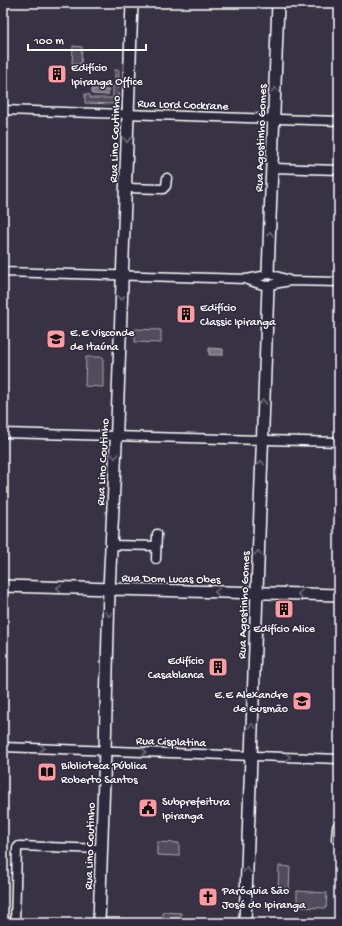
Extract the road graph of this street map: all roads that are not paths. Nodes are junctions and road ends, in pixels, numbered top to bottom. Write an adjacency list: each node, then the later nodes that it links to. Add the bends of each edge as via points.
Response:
1 (132, 3): 4 (street, Rua Lino Coutinho)
2 (278, 3): 5 (street, Rua Agostinho Gomes, one-way to 2)
3 (3, 110): 4 (street, Rua Lord Cockrane)
4 (128, 114): 5 (street, Rua Lord Cockrane); 10 (street, Rua Lino Coutinho, one-way to 10)
5 (274, 119): 6 (street, Rua Lord Cockrane); 7 (street, Rua Agostinho Gomes)
6 (339, 121)
7 (272, 168): 8 (street); 13 (street, Rua Agostinho Gomes, one-way to 7)
8 (339, 170)
9 (167, 178): 10 (street, via 163,189)
10 (125, 188): 12 (street, Rua Lino Coutinho)
11 (3, 272): 12 (street)
12 (122, 275): 13 (street); 16 (street, Rua Lino Coutinho, one-way to 16)
13 (268, 280): 14 (street); 17 (street, Rua Agostinho Gomes, one-way to 13)
14 (339, 282)
15 (3, 433): 16 (street)
16 (116, 437): 17 (street); 20 (street, Rua Lino Coutinho, one-way to 20)
17 (262, 441): 18 (street); 25 (street, Rua Agostinho Gomes, one-way to 17)
18 (339, 442)
19 (157, 534): 21 (street)
20 (111, 545): 21 (street); 24 (street, Rua Lino Coutinho)
21 (156, 546): 22 (street)
22 (156, 558)
23 (3, 586): 24 (street, Rua Dom Lucas Obes, one-way to 23)
24 (109, 590): 25 (street, Rua Dom Lucas Obes, one-way to 24); 28 (street, Rua Lino Coutinho, one-way to 28)
25 (256, 592): 26 (street, Rua Dom Lucas Obes, one-way to 25); 29 (street, Rua Agostinho Gomes, one-way to 25)
26 (339, 595)
27 (3, 747): 28 (street, Rua Cisplatina, one-way to 28)
28 (105, 750): 29 (street, Rua Cisplatina, one-way to 29); 33 (street, Rua Lino Coutinho)
29 (251, 756): 30 (street, Rua Cisplatina, one-way to 30); 36 (street, Rua Agostinho Gomes, one-way to 29)
30 (339, 758)
31 (339, 824): 32 (street)
32 (336, 840)
33 (102, 849): 34 (street, via 19,846); 35 (street, Rua Lino Coutinho)
34 (14, 923)
35 (99, 923)
36 (245, 923)

